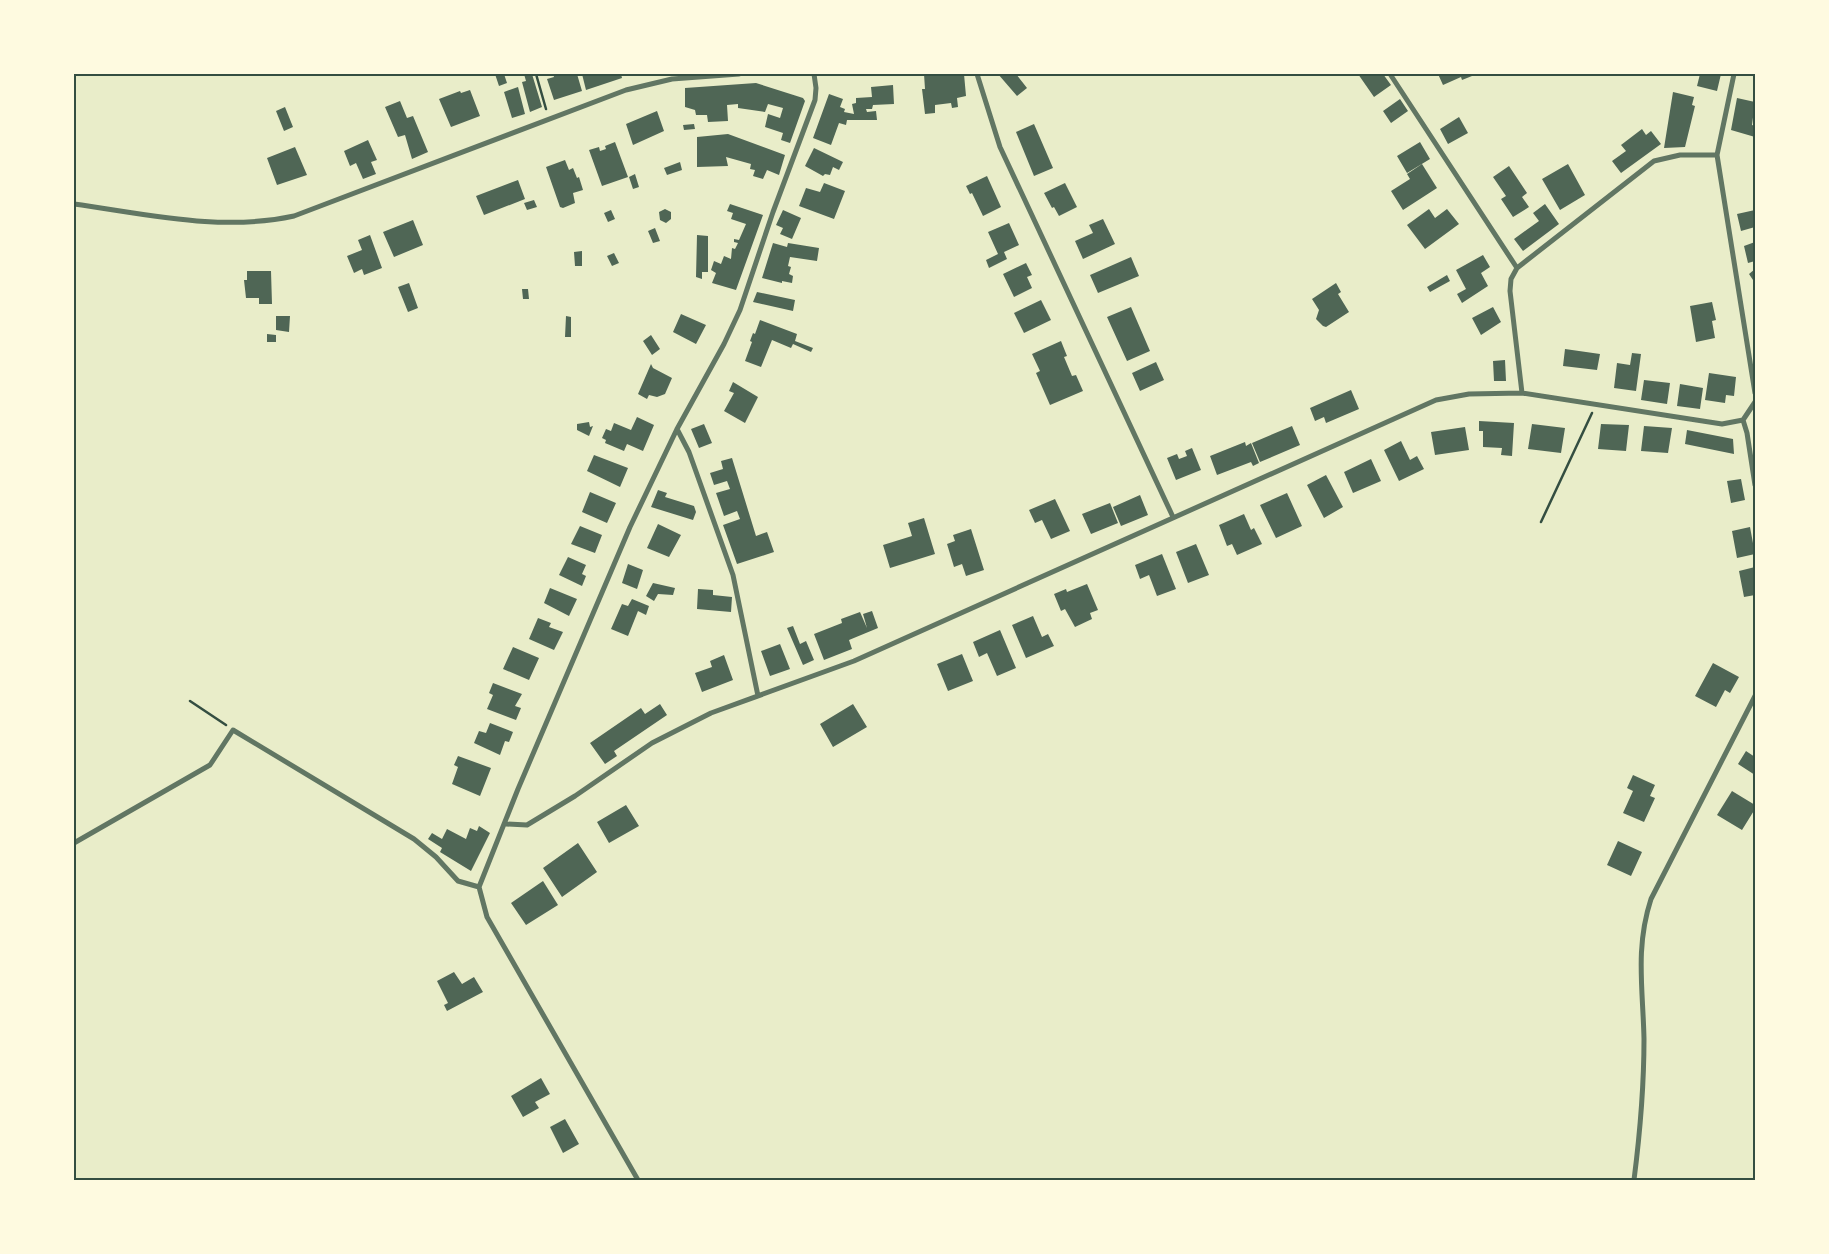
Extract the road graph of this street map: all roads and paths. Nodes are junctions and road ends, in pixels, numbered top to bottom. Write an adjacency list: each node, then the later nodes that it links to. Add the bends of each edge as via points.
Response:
1 (536, 74): 7 (path)
2 (739, 74): 7 (street, via 649,84)
3 (814, 74): 16 (street, via 815,100 740,310)
4 (976, 74): 18 (street, via 1000,147)
5 (1390, 74): 10 (street)
6 (1734, 74): 8 (street)
7 (549, 118): 9 (street, via 294,216 266,222 198,221)
8 (1717, 155): 10 (street, via 1680,155 1654,161); 11 (street)
9 (74, 204)
10 (1517, 268): 12 (street, via 1511,279 1510,291)
11 (1755, 393)
12 (1522, 394): 14 (street); 18 (street, via 1470,394 1436,400)
13 (1755, 402): 15 (street)
14 (1595, 405): 15 (street, via 1722,424); 19 (path)
15 (1743, 420): 17 (street, via 1748,433)
16 (677, 429): 20 (street, via 689,452 733,575); 24 (street, via 587,625)
17 (1755, 485)
18 (1173, 517): 20 (street, via 854,661)
19 (1541, 522)
20 (758, 696): 24 (street, via 711,712 652,743 527,825)
21 (1755, 696): 28 (street, via 1651,899 1643,923 1640,957 1644,1038 1642,1097)
22 (190, 701): 23 (path)
23 (233, 730): 25 (street, via 210,765); 26 (street, via 414,839 458,881)
24 (506, 824): 26 (street)
25 (74, 843)
26 (479, 887): 27 (street, via 487,917)
27 (638, 1180)
28 (1634, 1180)

